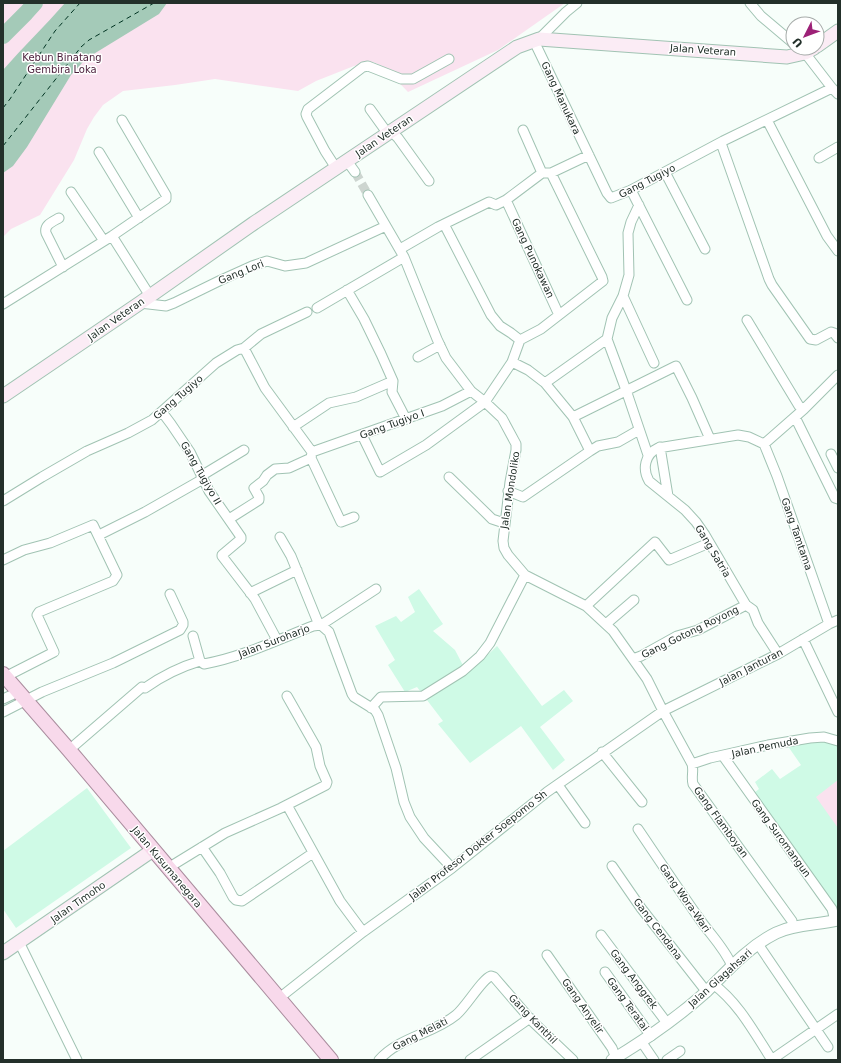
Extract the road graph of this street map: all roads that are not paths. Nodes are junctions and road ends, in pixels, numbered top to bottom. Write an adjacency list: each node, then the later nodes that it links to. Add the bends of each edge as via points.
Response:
1 (577, 3): 5 (street)
2 (750, 3): 4 (street)
3 (838, 31): 6 (main road)
4 (785, 36)
5 (537, 40): 7 (main road, Jalan Veteran); 15 (main road, Jalan Veteran, via 517,47); 19 (street, Gang Manukara)
6 (825, 40)
7 (790, 56)
8 (810, 56): 10 (street)
9 (449, 59): 21 (street, via 413,79 401,79 368,66 363,67 308,109 307,117 325,151)
10 (835, 91): 13 (street, Gang Tugiyo)
11 (370, 109): 15 (street)
12 (122, 120): 32 (street, via 167,197)
13 (767, 120): 16 (street, Gang Tugiyo); 37 (street, via 829,239)
14 (523, 130): 24 (street)
15 (390, 133): 21 (main road, Jalan Veteran); 25 (street, via 398,138)
16 (721, 143): 23 (street, Gang Tugiyo); 49 (street, via 772,284 810,338 816,340 831,332)
17 (838, 147): 20 (street)
18 (99, 152): 32 (street)
19 (589, 155): 24 (street); 26 (street, Gang Tugiyo, via 611,198)
20 (819, 158)
21 (341, 165): 22 (street); 42 (main road, Jalan Veteran)
22 (355, 172)
23 (665, 172): 26 (street, Gang Tugiyo); 36 (street)
24 (546, 173): 29 (street); 47 (street, via 603,279)
25 (429, 181)
26 (631, 190): 30 (street)
27 (71, 192): 35 (street)
28 (368, 195): 34 (street, Jalan Mondoliko)
29 (506, 200): 33 (street, via 496,205 489,202); 47 (street, Gang Punokawan)
30 (639, 205): 41 (street, via 628,233 630,275); 43 (street)
31 (59, 218): 39 (street, via 45,229)
32 (139, 218): 35 (street)
33 (444, 224): 38 (street); 51 (street, via 491,315 500,326)
34 (386, 226): 38 (street, Jalan Mondoliko); 42 (street, Gang Lori, via 306,263 285,266 267,261 252,266 166,306)
35 (108, 239): 39 (street); 42 (street)
36 (705, 249)
37 (838, 251)
38 (402, 253): 40 (street); 52 (street, Jalan Mondoliko)
39 (63, 267): 44 (street)
40 (347, 290): 45 (street); 58 (street, via 364,319)
41 (623, 296): 50 (street, via 612,318); 56 (street)
42 (145, 300): 62 (main road, Jalan Veteran)
43 (686, 300)
44 (3, 304)
45 (317, 308)
46 (307, 312): 53 (street, Gang Tugiyo, via 261,334)
47 (560, 316): 51 (street)
48 (747, 320): 64 (street, via 799,406)
49 (838, 338)
50 (606, 339): 59 (street); 60 (street)
51 (520, 340): 55 (street)
52 (440, 345): 54 (street); 61 (street, Jalan Mondoliko, via 453,369)
53 (244, 348): 65 (street, Gang Tugiyo, via 216,363); 69 (street, via 265,388)
54 (418, 357)
55 (512, 362): 59 (street); 63 (street)
56 (654, 363)
57 (838, 375): 64 (street)
58 (393, 381): 68 (street, via 392,392); 69 (street, via 356,397 329,404)
59 (545, 383): 66 (street)
60 (626, 390): 66 (street); 70 (street); 72 (street, via 676,366)
61 (471, 392): 63 (street, Jalan Mondoliko); 68 (street, Gang Tugiyo I)
62 (3, 396)
63 (485, 402): 71 (street, via 426,445 380,472); 83 (street, Jalan Mondoliko, via 502,418 516,444)
64 (804, 409): 67 (street)
65 (162, 412): 82 (street, Gang Tugiyo II, via 190,452); 86 (street, Gang Tugiyo, via 143,426 87,451)
66 (573, 417): 76 (street)
67 (795, 417): 73 (street); 85 (street, via 835,498)
68 (406, 419): 71 (street, Gang Tugiyo I)
69 (293, 427): 78 (street)
70 (639, 430): 76 (street, via 618,442 598,446); 79 (street)
71 (362, 435): 78 (street, Gang Tugiyo I)
72 (710, 439): 73 (street, via 738,435); 74 (street)
73 (764, 444): 102 (street, Gang Tamtama)
74 (660, 447): 79 (street); 84 (street)
75 (244, 450): 82 (street)
76 (590, 451): 83 (street, via 523,497)
77 (831, 454): 80 (street)
78 (311, 455): 87 (street, via 341,522); 88 (street, Gang Tugiyo I, via 289,468 275,469 267,475 254,488 259,500)
79 (648, 455): 84 (street, Gang Satria, via 646,476)
80 (838, 468)
81 (449, 477): 89 (street, via 486,514)
82 (202, 478): 88 (street, Gang Tugiyo II); 90 (street, via 145,512)
83 (508, 491): 89 (street, Jalan Mondoliko)
84 (668, 496): 92 (street, Gang Satria, via 701,528)
85 (838, 499)
86 (3, 501)
87 (354, 517)
88 (229, 519): 97 (street, Gang Tugiyo II, via 241,539 222,556)
89 (504, 523): 95 (street, Jalan Mondoliko, via 504,548)
90 (99, 535): 93 (street, via 93,525); 111 (street, via 117,575 113,581 39,612 37,615 54,652)
91 (280, 537): 94 (street)
92 (709, 543): 100 (street, Gang Satria); 101 (street, via 669,560 656,542 654,543)
93 (3, 560)
94 (297, 570): 97 (street); 104 (street)
95 (525, 575): 101 (street, Jalan Mondoliko); 115 (street, via 490,643 463,671 423,696 381,697)
96 (376, 589): 104 (street)
97 (250, 593): 107 (street)
98 (170, 594): 112 (street, via 183,622 180,630 42,692)
99 (634, 600): 103 (street)
100 (746, 605): 108 (street, Gang Satria, via 753,610 758,623); 109 (street, Gang Gotong Royong)
101 (586, 606): 103 (street, Jalan Mondoliko)
102 (834, 622): 106 (street, Jalan Janturan)
103 (606, 624): 109 (street, Jalan Mondoliko, via 614,631)
104 (320, 625): 107 (street, Jalan Suroharjo); 115 (street, Jalan Suroharjo, via 329,632 352,694)
105 (193, 636): 110 (street)
106 (803, 639): 108 (street, Jalan Janturan); 118 (street)
107 (277, 640): 110 (street, Jalan Suroharjo, via 249,652 216,661 204,664)
108 (778, 654): 116 (street, Jalan Janturan)
109 (633, 659): 116 (street, Jalan Mondoliko)
110 (200, 661): 120 (street, Jalan Suroharjo, via 183,666 145,688 142,687)
111 (4, 676): 112 (main road, Jalan Kusumanegara)
112 (22, 696): 114 (street); 117 (street); 120 (main road, Jalan Kusumanegara)
113 (287, 696): 126 (street, via 316,748 327,782 326,785)
114 (3, 699)
115 (371, 708): 134 (street, Jalan Suroharjo, via 378,715 410,817 424,838)
116 (663, 711): 121 (street, Jalan Profesor Dokter Soepomo Sh); 123 (street, Gang Flamboyan)
117 (3, 712)
118 (838, 712)
119 (838, 741): 122 (street, Jalan Pemuda, via 824,737 810,738)
120 (69, 750): 130 (main road, Jalan Kusumanegara)
121 (602, 752): 124 (street, Jalan Profesor Dokter Soepomo Sh); 125 (street)
122 (722, 756): 123 (street, Jalan Pemuda); 135 (street, Gang Suromangun, via 832,909)
123 (692, 764): 136 (street, Gang Flamboyan, via 693,784 792,921)
124 (558, 785): 127 (street); 134 (street, Jalan Profesor Dokter Soepomo Sh)
125 (642, 802)
126 (287, 805): 129 (street, via 225,833); 131 (street)
127 (585, 823)
128 (638, 829): 143 (street, Gang Wora-Wari, via 667,874 728,956)
129 (202, 847): 131 (street, via 233,898 239,901); 133 (street)
130 (153, 850): 133 (main road, Jalan Kusumanegara); 139 (main road, Jalan Timoho)
131 (313, 853): 137 (street, via 340,901)
132 (612, 866): 146 (street, Gang Cendana, via 641,908)
133 (168, 868): 147 (main road, Jalan Kusumanegara)
134 (452, 868): 137 (street, Jalan Profesor Dokter Soepomo Sh)
135 (837, 921): 136 (street, Jalan Glagahsari)
136 (792, 928): 140 (street, Jalan Glagahsari)
137 (363, 932): 147 (street, Jalan Profesor Dokter Soepomo Sh)
138 (601, 935): 150 (street, Gang Anggrek)
139 (19, 942): 141 (main road, Jalan Timoho); 157 (street)
140 (758, 944): 143 (street, Jalan Glagahsari); 151 (street)
141 (3, 954)
142 (547, 955): 156 (street, Gang Anyelir, via 612,1048)
143 (732, 966): 146 (street, Jalan Glagahsari)
144 (605, 972): 152 (street, Gang Teratai)
145 (494, 977): 149 (street, Gang Kanthil); 159 (street, Gang Melati, via 485,980 456,1015 396,1045)
146 (710, 987): 150 (street, Jalan Glagahsari); 164 (street, Gang Cendana, via 728,996)
147 (278, 998): 158 (main road, Jalan Kusumanegara)
148 (838, 1014): 151 (street)
149 (530, 1018): 160 (street); 161 (street, Gang Kanthil)
150 (667, 1024): 152 (street, Jalan Glagahsari)
151 (816, 1029): 154 (street); 164 (street)
152 (651, 1036): 153 (street, Jalan Glagahsari)
153 (639, 1044): 156 (street, Jalan Glagahsari); 162 (street, via 643,1044)
154 (828, 1047)
155 (680, 1051): 163 (street)
156 (614, 1059)
157 (76, 1060)
158 (331, 1060)
159 (379, 1060)
160 (470, 1060)
161 (573, 1060)
162 (654, 1060)
163 (667, 1060)
164 (773, 1060)

